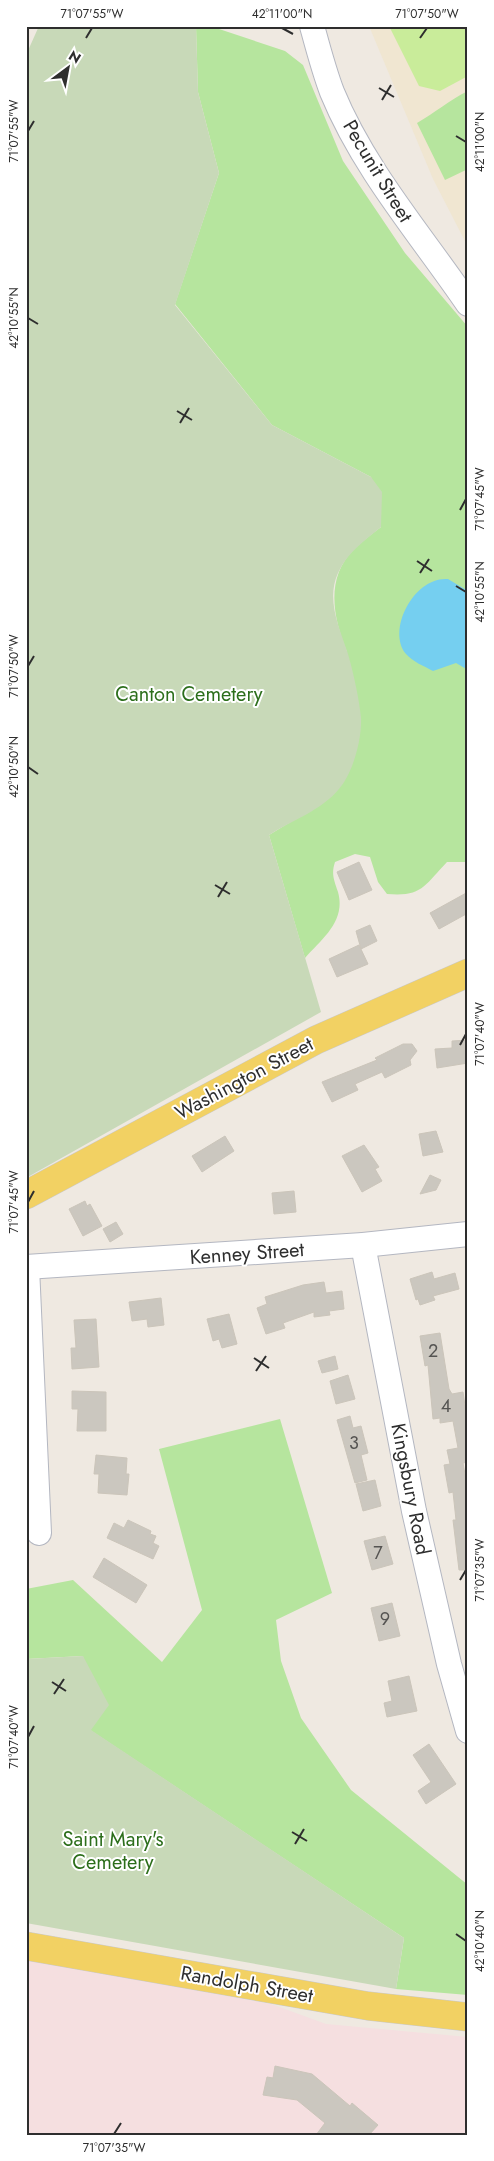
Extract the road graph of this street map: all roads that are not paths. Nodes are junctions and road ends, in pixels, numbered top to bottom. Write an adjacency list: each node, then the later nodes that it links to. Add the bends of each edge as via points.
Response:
1 (312, 26): 2 (street, Pecunit Street, via 332,92 358,144 405,219)
2 (468, 304)
3 (468, 973): 4 (main road, Washington Street, via 316,1040)
4 (26, 1195)
5 (468, 1234): 6 (street, Kenney Street)
6 (364, 1245): 7 (street, Kenney Street); 10 (street, Kingsbury Road, via 414,1511)
7 (27, 1267): 8 (street)
8 (29, 1411): 9 (street)
9 (39, 1533)
10 (458, 1661): 11 (street, Kingsbury Road)
11 (468, 1731)
12 (26, 1946): 13 (main road, Randolph Street, via 368,2006)
13 (468, 2017)

